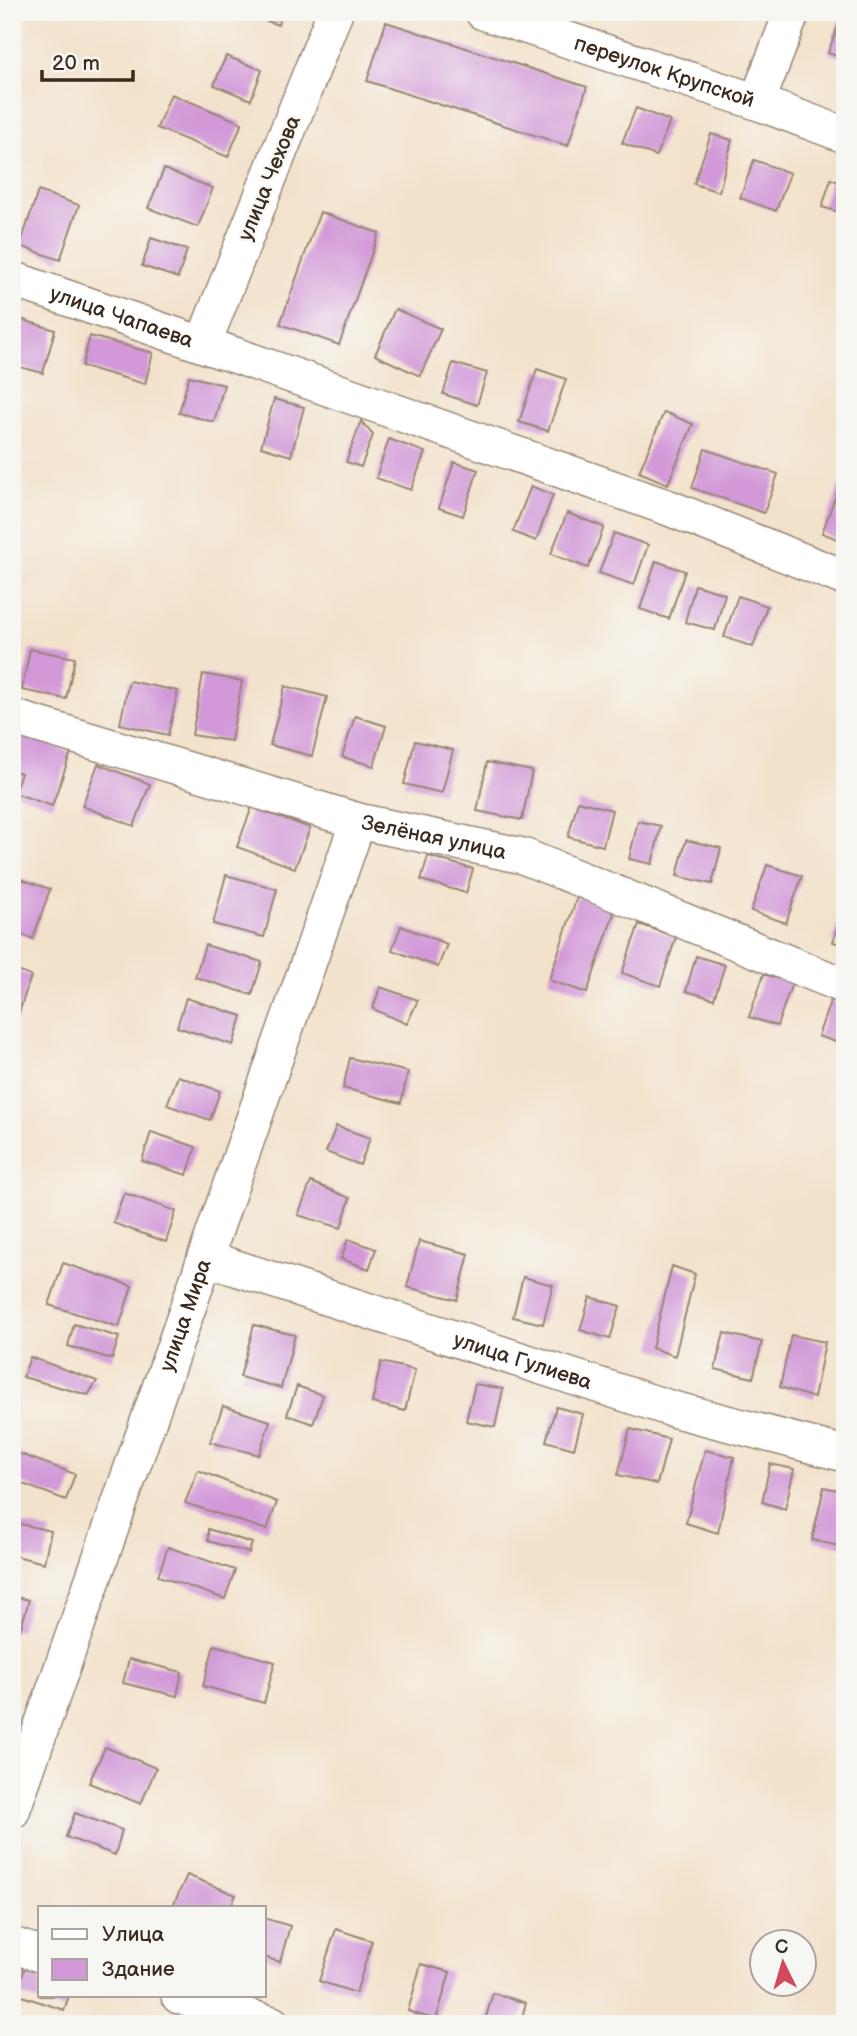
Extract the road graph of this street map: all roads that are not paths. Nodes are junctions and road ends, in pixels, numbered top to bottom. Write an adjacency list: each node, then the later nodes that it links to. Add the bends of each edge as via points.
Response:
1 (335, 12): 7 (street, улица Чехова)
2 (483, 12): 4 (street, переулок Крупской)
3 (792, 12): 4 (street)
4 (757, 102): 5 (street, переулок Крупской)
5 (845, 135)
6 (12, 279): 7 (street, улица Чапаева)
7 (216, 349): 8 (street, улица Чапаева, via 669,508)
8 (845, 578)
9 (12, 717): 10 (street, Зелёная улица)
10 (358, 821): 11 (street, Зелёная улица, via 523,856); 12 (street, улица Мира)
11 (845, 986)
12 (205, 1258): 13 (street, улица Гулиева, via 669,1408); 14 (street, улица Мира)
13 (845, 1454)
14 (12, 1811)
15 (12, 1945): 16 (street)
16 (38, 1953)
17 (183, 1997): 18 (street)
18 (272, 2024)

